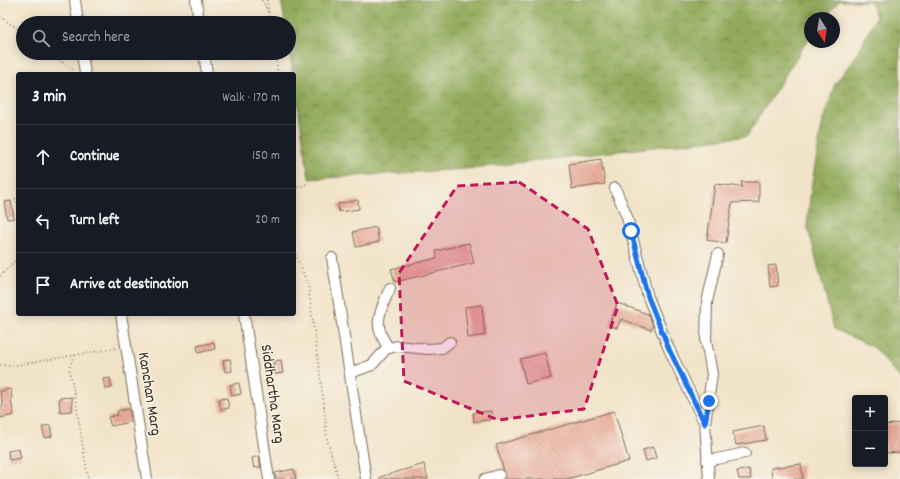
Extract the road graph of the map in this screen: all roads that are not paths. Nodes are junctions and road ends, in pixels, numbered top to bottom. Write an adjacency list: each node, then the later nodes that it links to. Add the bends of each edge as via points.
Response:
1 (74, 0): 3 (street)
2 (196, 0): 4 (street)
3 (77, 16)
4 (198, 16)
5 (83, 60): 7 (street)
6 (205, 60): 8 (street)
7 (85, 72)
8 (207, 72)
9 (616, 188): 18 (street, via 627,218 648,297 669,349)
10 (718, 254): 18 (street, via 707,302 706,340 712,374)
11 (332, 258): 17 (street)
12 (390, 288): 16 (street, via 378,320)
13 (121, 316): 22 (street, Kanchan Marg)
14 (244, 316): 23 (street, Siddhartha Marg)
15 (450, 342): 16 (street, via 442,348)
16 (389, 348): 17 (street, via 372,365)
17 (350, 373): 24 (street)
18 (705, 424): 20 (street)
19 (745, 453): 20 (street)
20 (707, 461): 26 (street)
21 (499, 475): 25 (street)
22 (147, 479)
23 (269, 479)
24 (366, 479)
25 (485, 479)
26 (709, 479)

